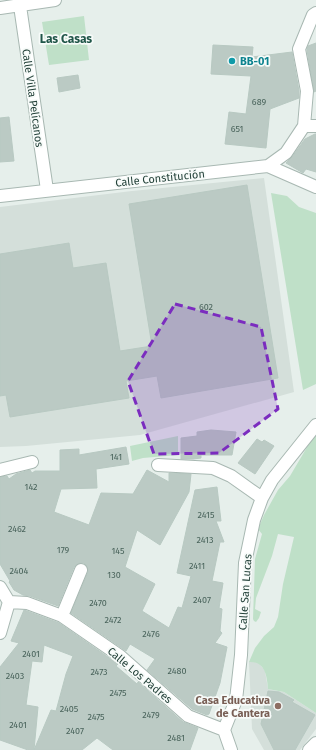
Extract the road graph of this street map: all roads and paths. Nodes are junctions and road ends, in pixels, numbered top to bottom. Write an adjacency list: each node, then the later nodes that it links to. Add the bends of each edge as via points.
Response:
1 (55, 0): 2 (street)
2 (20, 6): 3 (street); 9 (street, Calle Villa Pelícanos)
3 (0, 8)
4 (316, 12): 5 (street, via 312,15 299,49 307,91)
5 (304, 126): 6 (street); 7 (street, via 286,153)
6 (316, 126)
7 (268, 166): 8 (street, Calle Constitución); 9 (street, Calle Constitución)
8 (316, 187)
9 (47, 190): 10 (street, Calle Constitución)
10 (0, 196)
11 (316, 425): 15 (street, Calle San Lucas, via 272,480)
12 (32, 462): 14 (street)
13 (158, 465): 15 (street, via 213,468 231,476)
14 (0, 470)
15 (262, 498): 21 (street, Calle San Lucas, via 244,563 241,655 236,700)
16 (81, 570): 19 (street)
17 (0, 587): 18 (street)
18 (8, 602): 19 (street, Calle Los Padres, via 28,603); 20 (street)
19 (62, 616): 21 (street, Calle Los Padres, via 120,656 188,716)
20 (0, 633)
21 (224, 730): 23 (street)
22 (316, 743): 24 (street)
23 (231, 750)
24 (309, 750)

